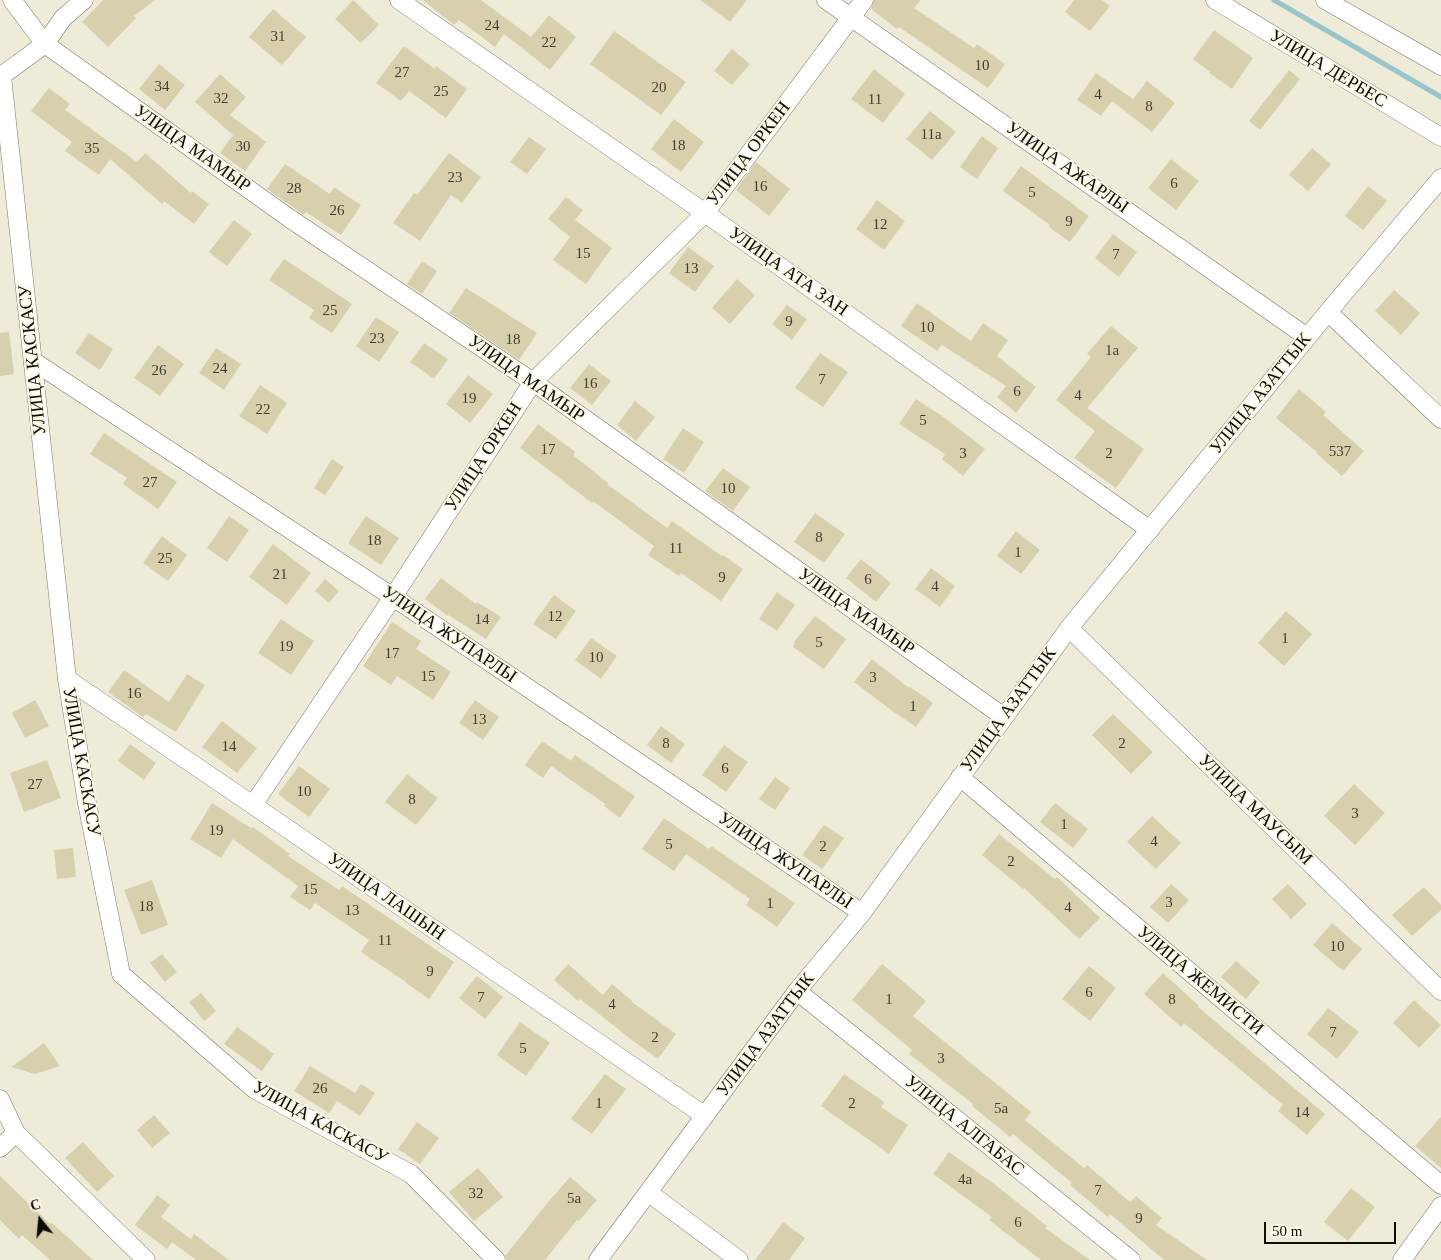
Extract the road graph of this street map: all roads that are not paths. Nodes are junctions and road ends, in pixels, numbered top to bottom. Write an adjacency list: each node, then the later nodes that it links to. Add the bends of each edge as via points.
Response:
1 (12, 0): 9 (street)
2 (84, 0): 9 (street, via 63,18)
3 (399, 0): 14 (street, УЛИЦА АТА ЗАН)
4 (826, 0): 8 (street, УЛИЦА АЖАРЛЫ)
5 (864, 0): 8 (street, УЛИЦА ОРКЕН)
6 (1215, 0): 12 (street, УЛИЦА ДЕРБЕС)
7 (1325, 0): 10 (street)
8 (852, 18): 14 (street, УЛИЦА ОРКЕН); 16 (street, УЛИЦА АЖАРЛЫ)
9 (45, 44): 11 (street); 18 (street, УЛИЦА МАМЫР, via 289,218)
10 (1441, 66)
11 (1, 76): 17 (street, УЛИЦА КАСКАСУ)
12 (1441, 137)
13 (1441, 178): 15 (street, УЛИЦА АЗАТТЫК)
14 (705, 213): 18 (street, УЛИЦА ОРКЕН); 20 (street, УЛИЦА АТА ЗАН)
15 (1328, 312): 16 (street, УЛИЦА АЗАТТЫК); 19 (street)
16 (1307, 337): 20 (street, УЛИЦА АЗАТТЫК)
17 (33, 361): 21 (street, УЛИЦА ЖУПАРЛЫ); 23 (street, УЛИЦА КАСКАСУ)
18 (533, 382): 21 (street, УЛИЦА ОРКЕН); 24 (street, УЛИЦА МАМЫР)
19 (1441, 419)
20 (1150, 530): 22 (street, УЛИЦА АЗАТТЫК)
21 (393, 597): 26 (street, УЛИЦА ОРКЕН); 27 (street, УЛИЦА ЖУПАРЛЫ)
22 (1069, 628): 24 (street, УЛИЦА АЗАТТЫК); 29 (street, УЛИЦА МАУСЫМ)
23 (67, 679): 26 (street, УЛИЦА ЛАШЫН); 38 (street, УЛИЦА КАСКАСУ, via 87,803 121,974 254,1089 411,1174)
24 (1004, 717): 25 (street, УЛИЦА АЗАТТЫК)
25 (960, 777): 27 (street, УЛИЦА АЗАТТЫК); 34 (street, УЛИЦА ЖЕМИСТИ)
26 (253, 805): 31 (street, УЛИЦА ЛАШЫН)
27 (862, 913): 28 (street, УЛИЦА АЗАТТЫК)
28 (797, 991): 31 (street, УЛИЦА АЗАТТЫК); 41 (street, УЛИЦА АЛГАБАС)
29 (1441, 991)
30 (0, 1099): 32 (street)
31 (704, 1116): 35 (street, УЛИЦА АЗАТТЫК)
32 (16, 1133): 33 (street); 37 (street)
33 (0, 1148)
34 (1441, 1185)
35 (649, 1193): 39 (street, УЛИЦА АЗАТТЫК); 40 (street)
36 (1441, 1206): 42 (street)
37 (146, 1260)
38 (496, 1260)
39 (598, 1260)
40 (739, 1260)
41 (1131, 1260)
42 (1402, 1260)

